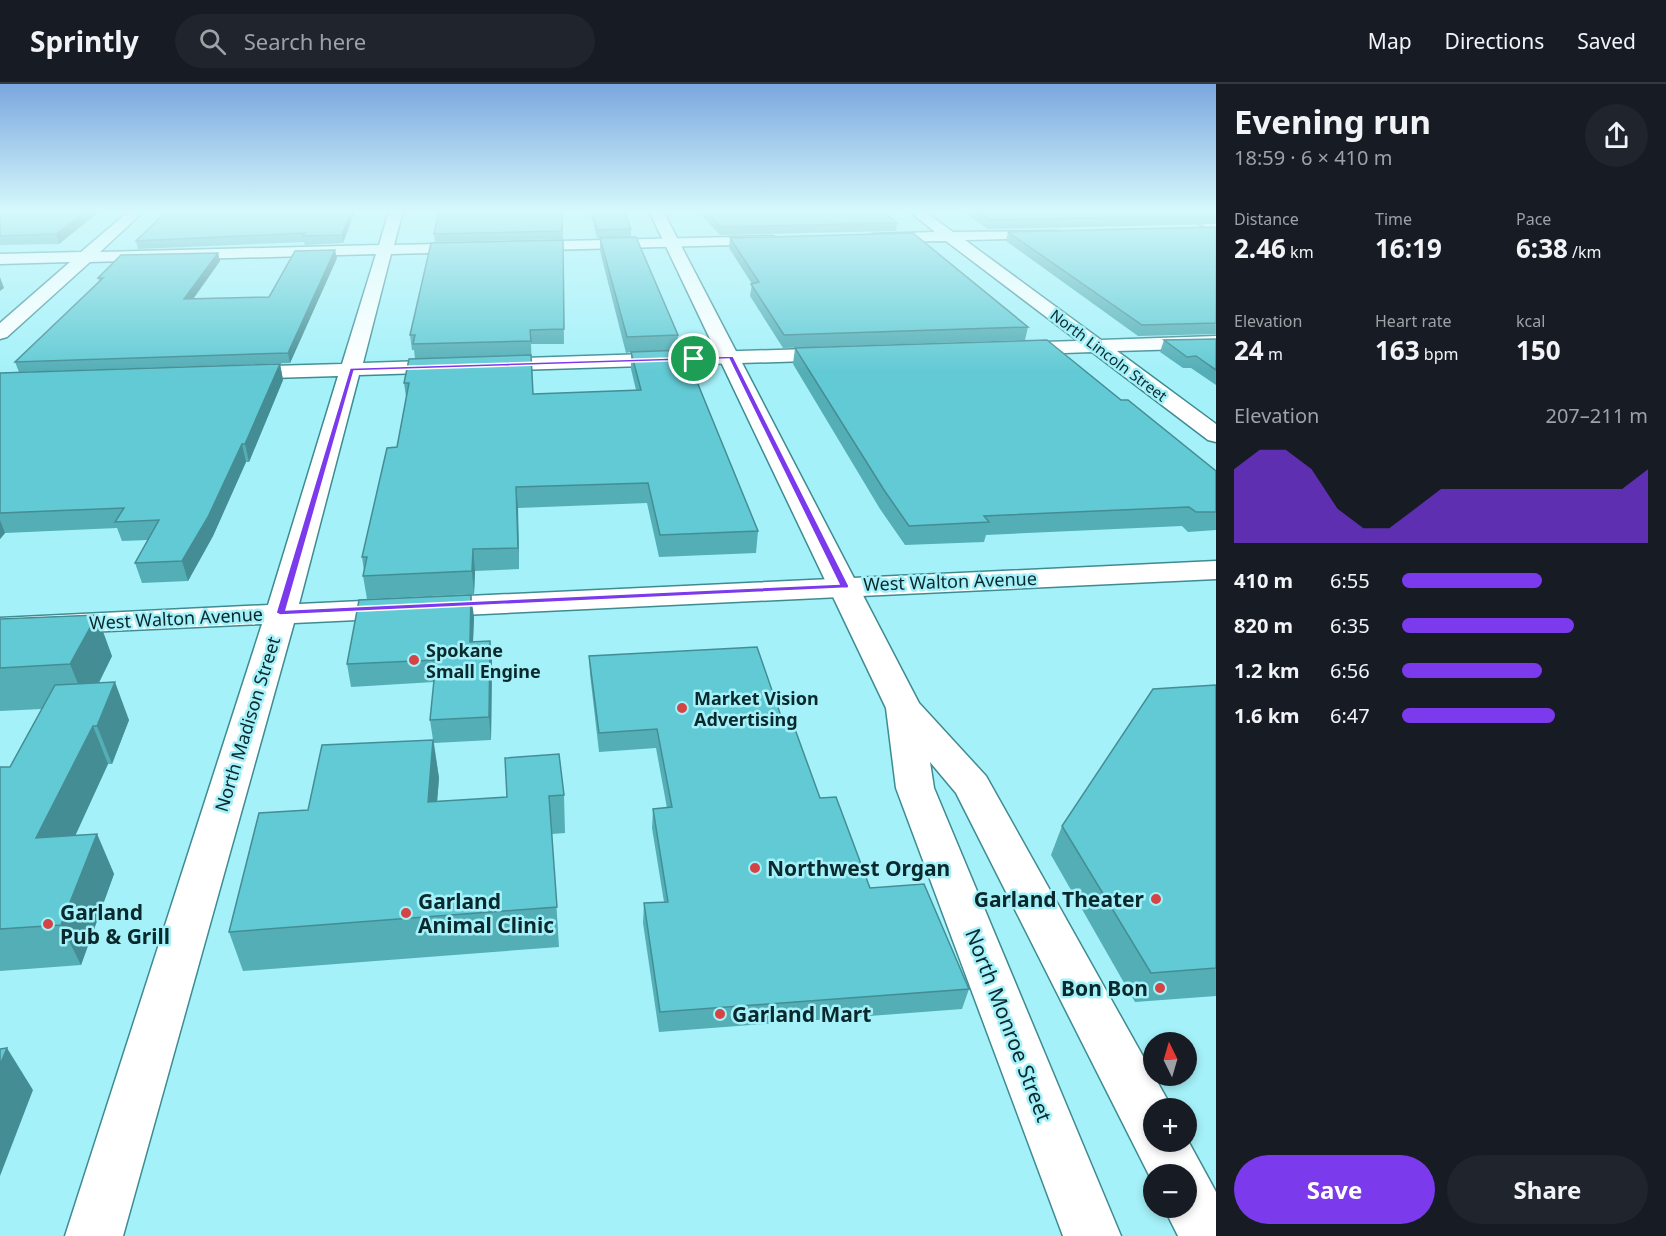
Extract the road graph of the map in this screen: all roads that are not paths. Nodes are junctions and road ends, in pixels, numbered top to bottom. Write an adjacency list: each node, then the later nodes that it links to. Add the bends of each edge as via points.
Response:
1 (76, 265): 5 (street)
2 (380, 265): 11 (street, North Madison Street)
3 (684, 265): 10 (street, North Monroe Street)
4 (988, 265): 7 (street, North Lincoln Street)
5 (0, 333)
6 (1216, 342): 7 (street)
7 (1096, 346): 8 (street); 13 (street, North Lincoln Street)
8 (989, 349)
9 (860, 354): 10 (street)
10 (731, 358): 11 (street); 15 (street, North Monroe Street)
11 (352, 370): 12 (street); 16 (street, North Madison Street)
12 (223, 374)
13 (1216, 435)
14 (1216, 570): 15 (street, West Walton Avenue)
15 (845, 586): 16 (street, West Walton Avenue); 18 (street, North Monroe Street)
16 (280, 613): 17 (street, West Walton Avenue); 21 (street, North Madison Street)
17 (0, 627)
18 (904, 708): 19 (street, North Monroe Street, via 972,786); 22 (street, North Monroe Street, via 915,788)
19 (1143, 1108)
20 (1197, 1214): 23 (street)
21 (94, 1236)
22 (1092, 1236)
23 (1208, 1236)

